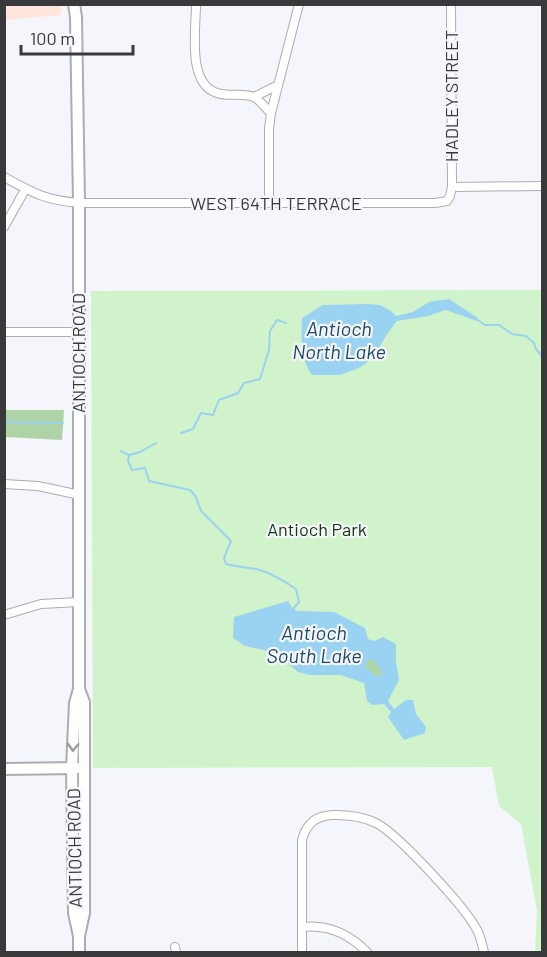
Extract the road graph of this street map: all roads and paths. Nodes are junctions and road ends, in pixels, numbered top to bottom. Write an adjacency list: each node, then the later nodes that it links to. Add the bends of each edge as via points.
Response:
1 (76, 4): 13 (main road, ANTIOCH ROAD)
2 (196, 4): 6 (street, via 199,79 206,88 220,94)
3 (299, 4): 5 (street)
4 (451, 4): 10 (street, HADLEY STREET)
5 (278, 85): 6 (street); 7 (street)
6 (254, 97): 7 (street)
7 (271, 113): 12 (street)
8 (4, 177): 11 (street, WEST 64TH TERRACE)
9 (543, 186): 10 (street)
10 (452, 187): 12 (street, WEST 64TH TERRACE, via 447,201 435,203)
11 (25, 190): 13 (street, WEST 64TH TERRACE, via 54,201); 14 (street)
12 (269, 202): 13 (street, WEST 64TH TERRACE)
13 (79, 203): 16 (main road, ANTIOCH ROAD)
14 (4, 227)
15 (4, 332): 16 (street)
16 (78, 332): 18 (main road, ANTIOCH ROAD)
17 (4, 484): 18 (street)
18 (80, 495): 19 (main road, ANTIOCH ROAD)
19 (79, 602): 20 (street, via 41,604); 21 (main road, ANTIOCH ROAD)
20 (4, 615)
21 (80, 689): 22 (main road, ANTIOCH ROAD, one-way to 22, via 75,703); 23 (main road, ANTIOCH ROAD, via 84,702)
22 (72, 768): 23 (main road); 24 (main road); 26 (main road, ANTIOCH ROAD, via 74,914)
23 (84, 768): 26 (main road, ANTIOCH ROAD, via 84,913)
24 (4, 769)
25 (303, 927): 28 (street); 29 (street, via 340,933); 30 (street, via 305,830 318,818 350,816 368,820 389,832 467,914)
26 (79, 936): 27 (main road, ANTIOCH ROAD)
27 (79, 952)
28 (302, 952)
29 (367, 952)
30 (484, 952)

